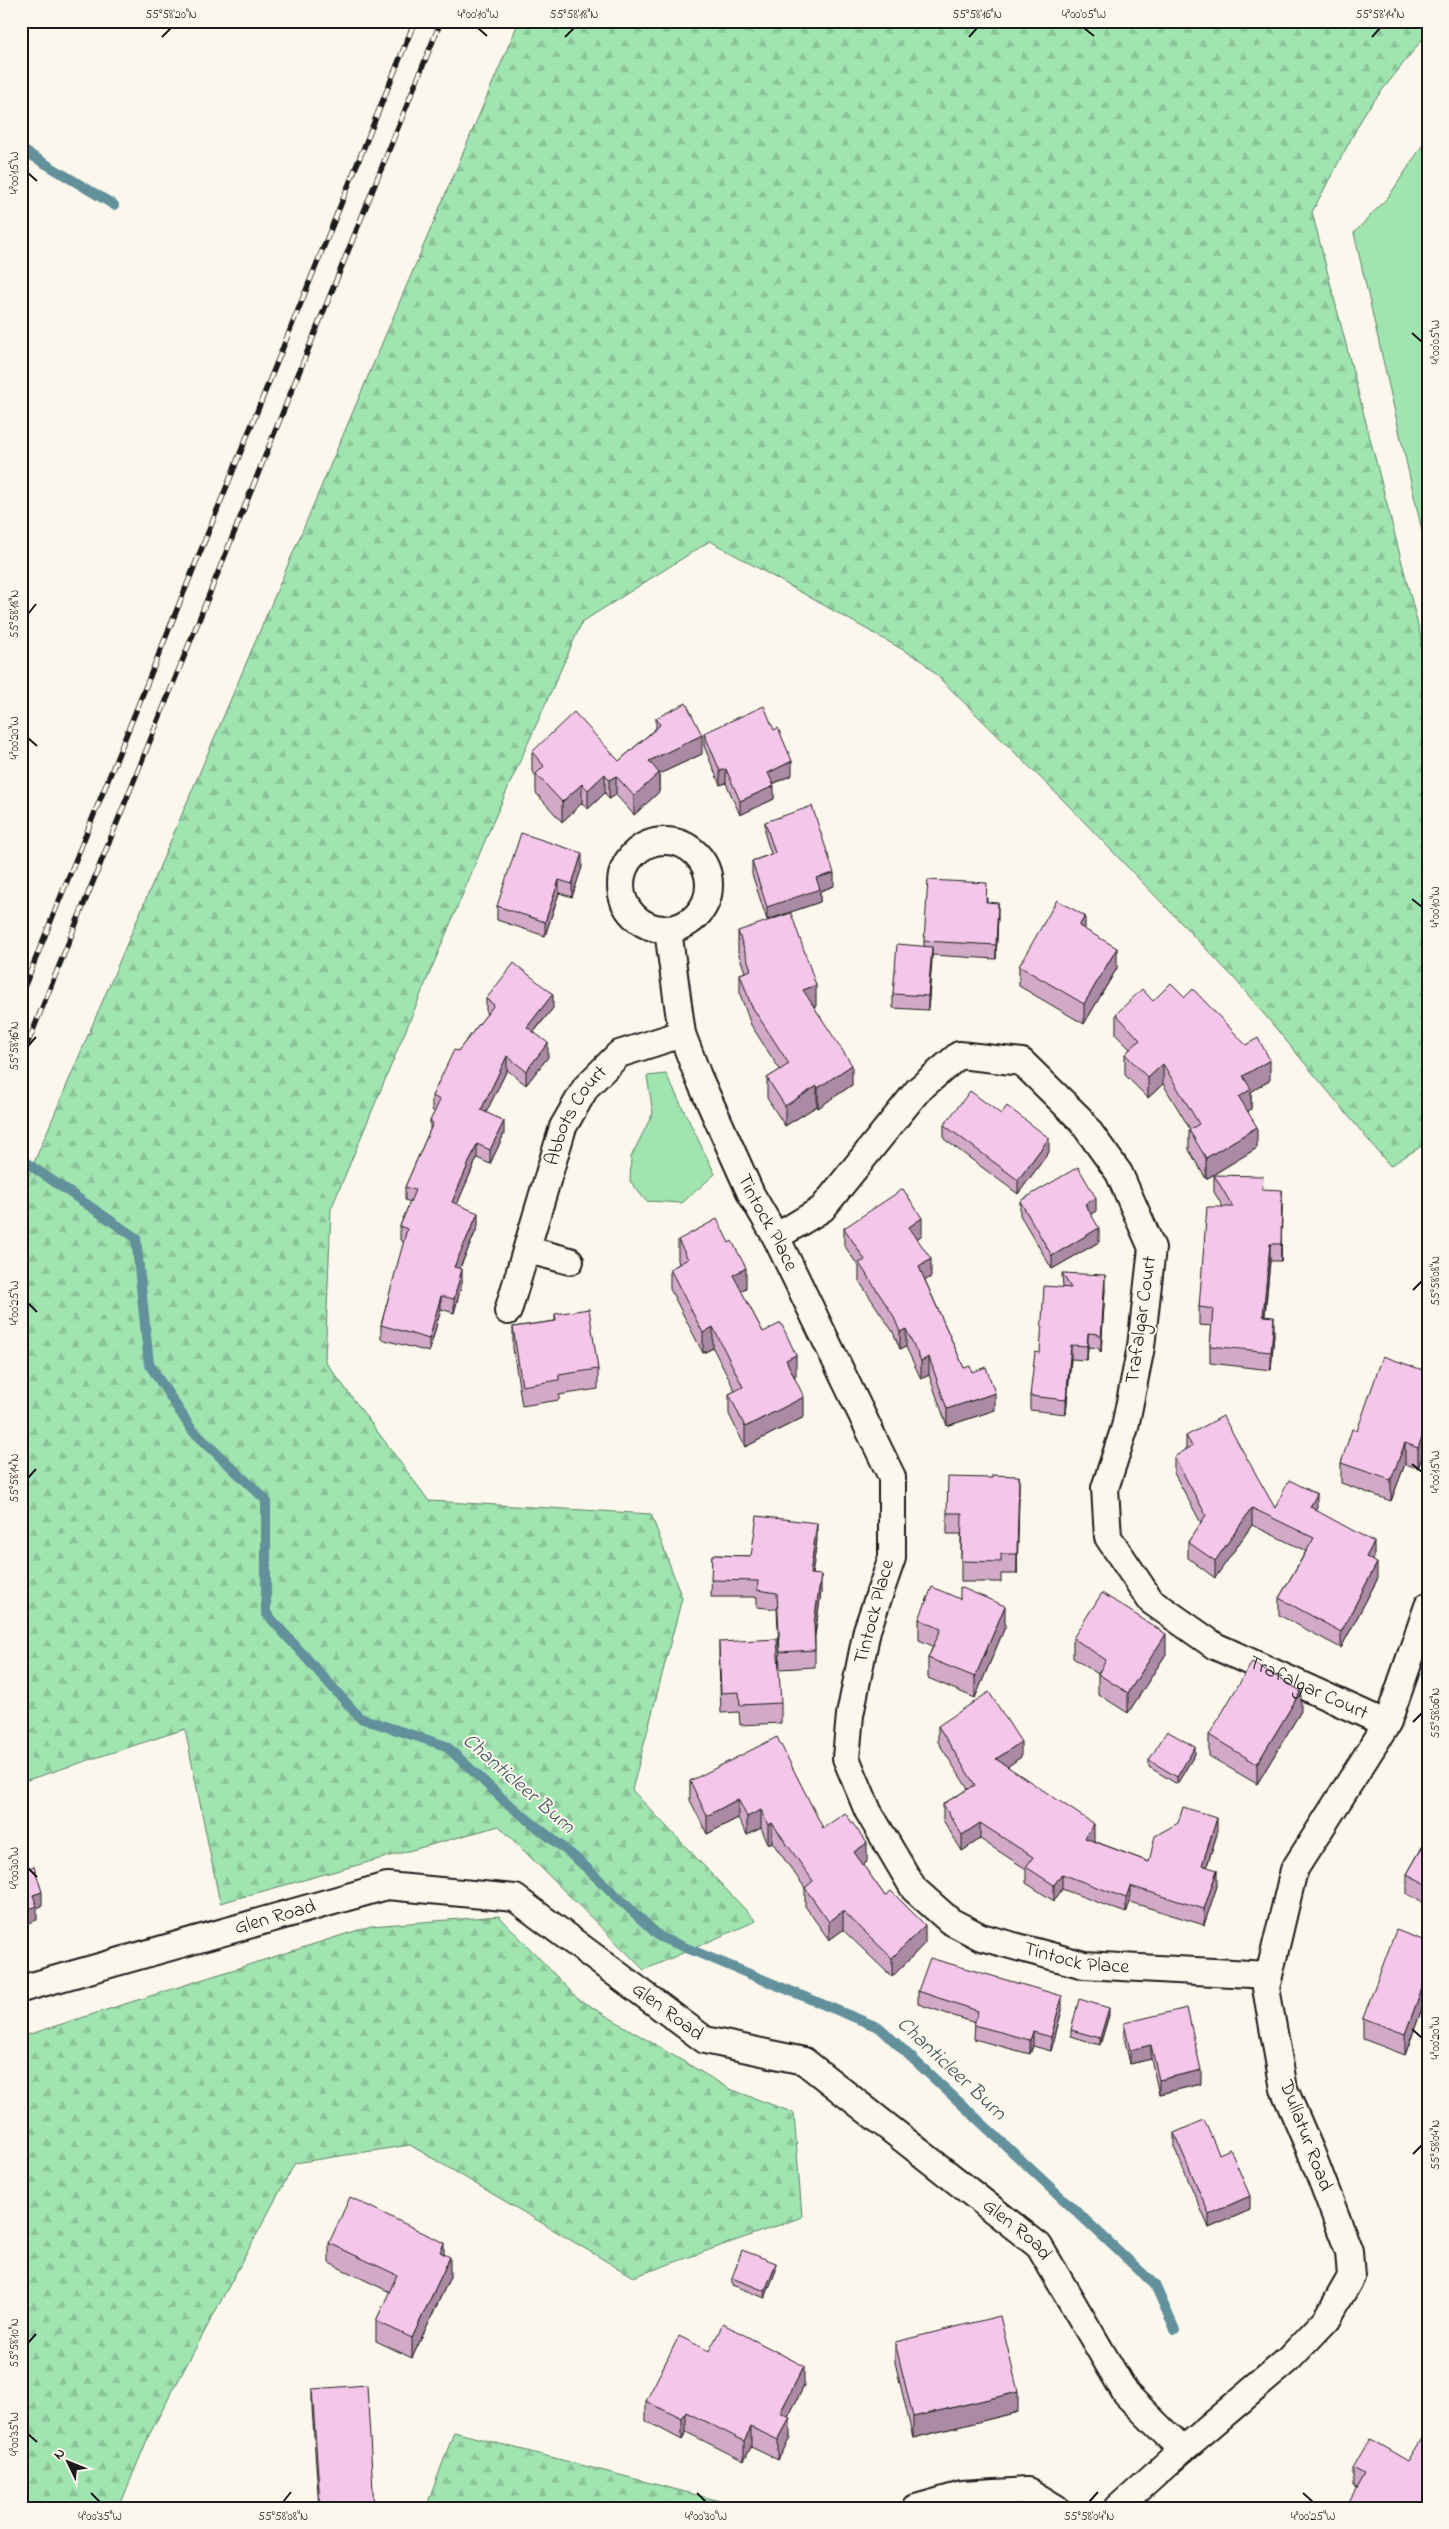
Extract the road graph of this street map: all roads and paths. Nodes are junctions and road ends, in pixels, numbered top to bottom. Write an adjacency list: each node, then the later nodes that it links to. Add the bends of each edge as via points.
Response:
1 (668, 930): 2 (street, Tintock Place)
2 (682, 1034): 3 (street, Tintock Place, via 750,1194); 4 (street, Abbots Court, via 619,1054 586,1087 563,1127)
3 (776, 1237): 8 (street, Trafalgar Court, via 822,1209 918,1090 959,1055 1022,1062 1080,1118 1119,1173 1152,1248 1141,1347 1125,1428 1105,1488 1108,1537 1151,1600 1215,1646); 9 (street, Tintock Place, via 892,1477 892,1558 867,1630 850,1715 846,1758 868,1811 914,1889 950,1921 981,1937 1084,1965)
4 (528, 1250): 5 (street); 6 (street, Abbots Court)
5 (570, 1262)
6 (508, 1311)
7 (1428, 1606): 8 (street, Dullatur Road)
8 (1387, 1724): 9 (street, Dullatur Road, via 1294,1870)
9 (1269, 1975): 11 (street, Dullatur Road, via 1266,1988 1284,2089 1349,2250 1351,2277 1326,2319 1288,2360)
10 (21, 1989): 11 (street, Glen Road, via 387,1886 515,1898 705,2040 804,2061 1039,2246 1126,2394)
11 (1182, 2450): 14 (street, Dullatur Road)
12 (916, 2508): 13 (street, via 962,2495 1028,2491)
13 (1056, 2508)
14 (1118, 2508)

